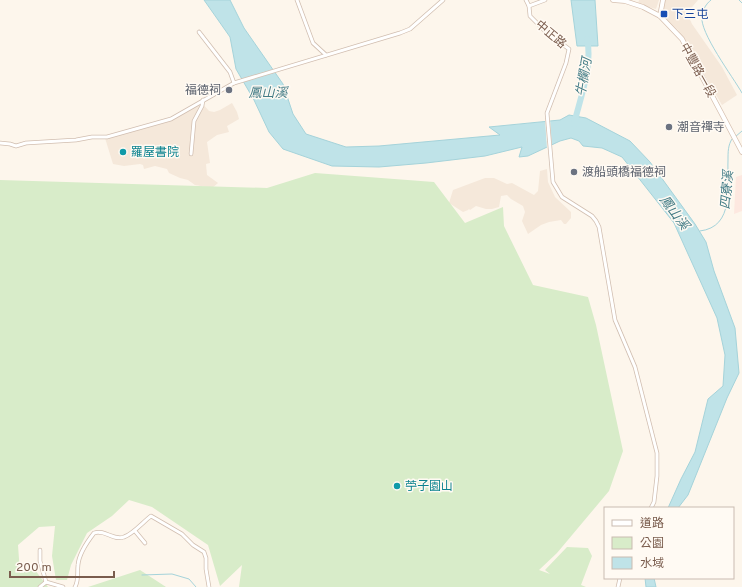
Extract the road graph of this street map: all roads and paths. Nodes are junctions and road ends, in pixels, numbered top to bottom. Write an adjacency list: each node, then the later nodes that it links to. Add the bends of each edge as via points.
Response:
1 (297, 0): 10 (street, via 313,43)
2 (443, 0): 10 (street, via 410,29)
3 (526, 0): 7 (street, 中正路)
4 (545, 0): 7 (street)
5 (613, 0): 8 (main road, 中豐路一段, via 637,5)
6 (663, 0): 8 (main road)
7 (529, 6): 16 (street, 中正路, via 530,16 569,49 547,113 551,171 553,182 562,197 592,216 600,227 615,320 636,366 657,453 657,476)
8 (660, 16): 14 (main road, 中豐路一段, via 682,39)
9 (199, 32): 11 (street, via 230,72)
10 (326, 55): 11 (street)
11 (234, 83): 12 (street)
12 (203, 100): 13 (street, via 171,119 107,137 26,143 16,146); 15 (street, via 194,121)
13 (0, 143)
14 (742, 152)
15 (192, 154)
16 (652, 507)
17 (134, 531): 18 (street); 23 (street, via 125,537 117,538 102,532 94,533 79,559); 24 (street, via 151,516 182,534 204,552)
18 (145, 542)
19 (40, 550): 20 (street, via 40,561)
20 (46, 582): 21 (street); 22 (street)
21 (40, 587)
22 (63, 587)
23 (75, 587)
24 (209, 587)

